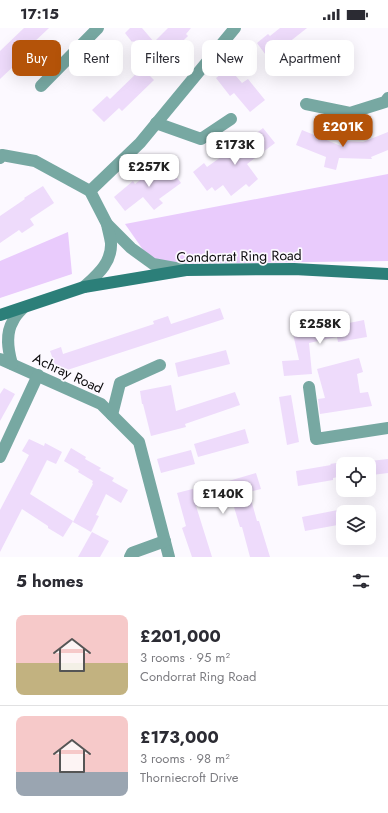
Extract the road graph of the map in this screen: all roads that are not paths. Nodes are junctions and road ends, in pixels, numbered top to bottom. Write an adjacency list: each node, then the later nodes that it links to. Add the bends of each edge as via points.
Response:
1 (98, 28): 3 (street)
2 (235, 28): 7 (street)
3 (41, 86)
4 (388, 98): 5 (street, via 385,102 350,114)
5 (306, 104)
6 (231, 119): 7 (street, via 201,138)
7 (156, 123): 9 (street, via 140,143)
8 (0, 158): 9 (street, via 2,155 35,161)
9 (90, 191): 10 (street)
10 (107, 224): 11 (street, via 131,248 153,264); 13 (street, via 111,243 110,254 102,271)
11 (186, 270): 12 (street, Condorrat Ring Road, via 294,269); 13 (street, Condorrat Ring Road)
12 (387, 274)
13 (84, 287): 14 (street, Condorrat Ring Road)
14 (23, 308): 15 (street, Condorrat Ring Road); 17 (street, Achray Road, via 8,332)
15 (0, 315)
16 (0, 359): 17 (street, Achray Road)
17 (12, 364): 19 (street, Achray Road)
18 (160, 365): 21 (street, via 120,383)
19 (38, 375): 21 (street, Achray Road, via 101,404); 23 (street)
20 (309, 387): 22 (street, via 316,439)
21 (112, 415): 24 (street, Achray Road, via 140,442)
22 (388, 428)
23 (0, 457)
24 (165, 541): 25 (street, via 132,552); 26 (street, Achray Road)
25 (130, 557)
26 (169, 557)

